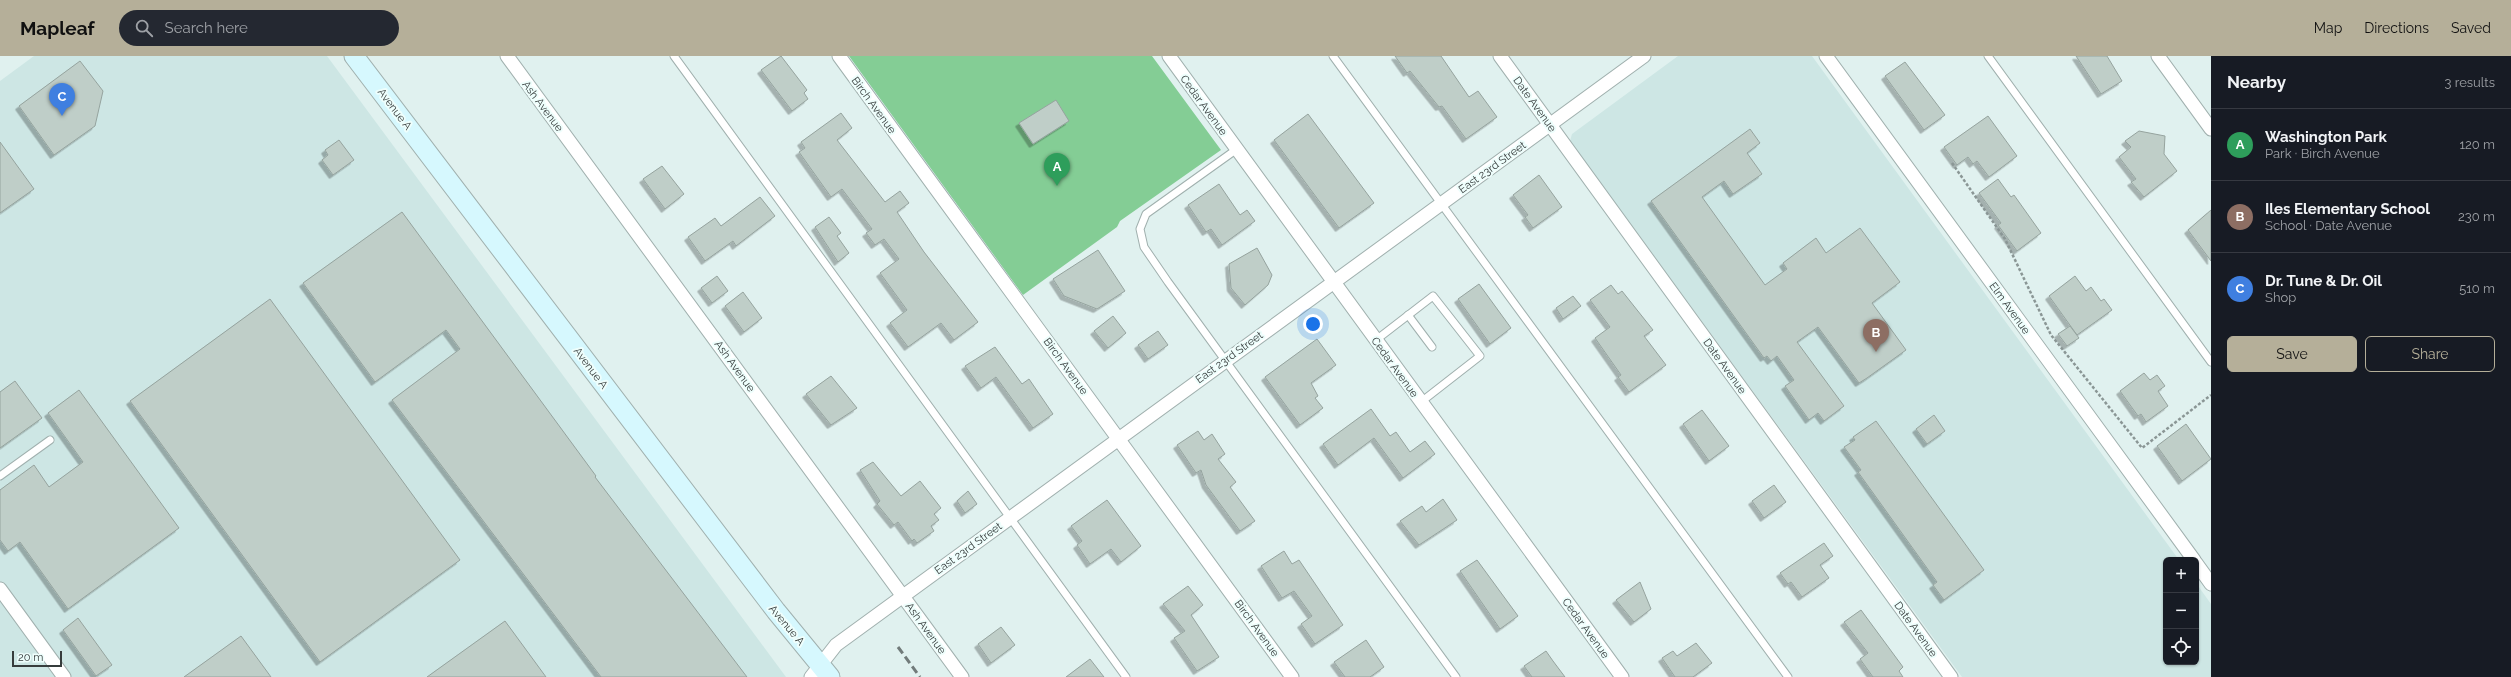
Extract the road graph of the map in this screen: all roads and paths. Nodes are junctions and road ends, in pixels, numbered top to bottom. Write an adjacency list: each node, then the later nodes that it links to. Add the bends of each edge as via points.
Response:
1 (354, 56): 34 (main road, Avenue A)
2 (507, 56): 33 (street, Ash Avenue)
3 (674, 56): 28 (lane)
4 (839, 56): 25 (street, Birch Avenue)
5 (1169, 56): 14 (street, Cedar Avenue)
6 (1333, 56): 16 (lane)
7 (1500, 56): 12 (street, Date Avenue)
8 (1644, 56): 12 (street, East 23rd Street)
9 (1826, 56): 29 (street, Elm Avenue)
10 (1988, 56): 22 (lane)
11 (2158, 56): 13 (street)
12 (1550, 124): 16 (street, East 23rd Street); 42 (street, Date Avenue)
13 (2211, 128)
14 (1237, 150): 17 (street, Cedar Avenue); 21 (lane, via 1146,214 1140,229 1144,247)
15 (1952, 163): 23 (path, via 2005,238 2051,335 2142,448)
16 (1440, 204): 17 (street, East 23rd Street); 41 (lane)
17 (1333, 282): 19 (street, Cedar Avenue); 21 (street, East 23rd Street)
18 (1408, 316): 19 (lane); 20 (lane); 24 (lane, via 1433,296 1480,356)
19 (1376, 340): 24 (street, Cedar Avenue)
20 (1432, 347)
21 (1226, 360): 25 (street, East 23rd Street); 39 (lane)
22 (2211, 362)
23 (2211, 395)
24 (1421, 402): 40 (street, Cedar Avenue)
25 (1118, 438): 28 (street, East 23rd Street); 38 (street, Birch Avenue)
26 (50, 440): 27 (lane)
27 (0, 476)
28 (1011, 516): 33 (street, East 23rd Street); 37 (lane)
29 (2192, 557)
30 (2199, 567): 31 (street)
31 (2211, 584)
32 (0, 589): 35 (street)
33 (903, 596): 34 (street, East 23rd Street, via 836,645); 36 (street, Ash Avenue)
34 (820, 673)
35 (64, 677)
36 (962, 677)
37 (1126, 677)
38 (1292, 677)
39 (1456, 677)
40 (1622, 677)
41 (1788, 677)
42 (1951, 677)

